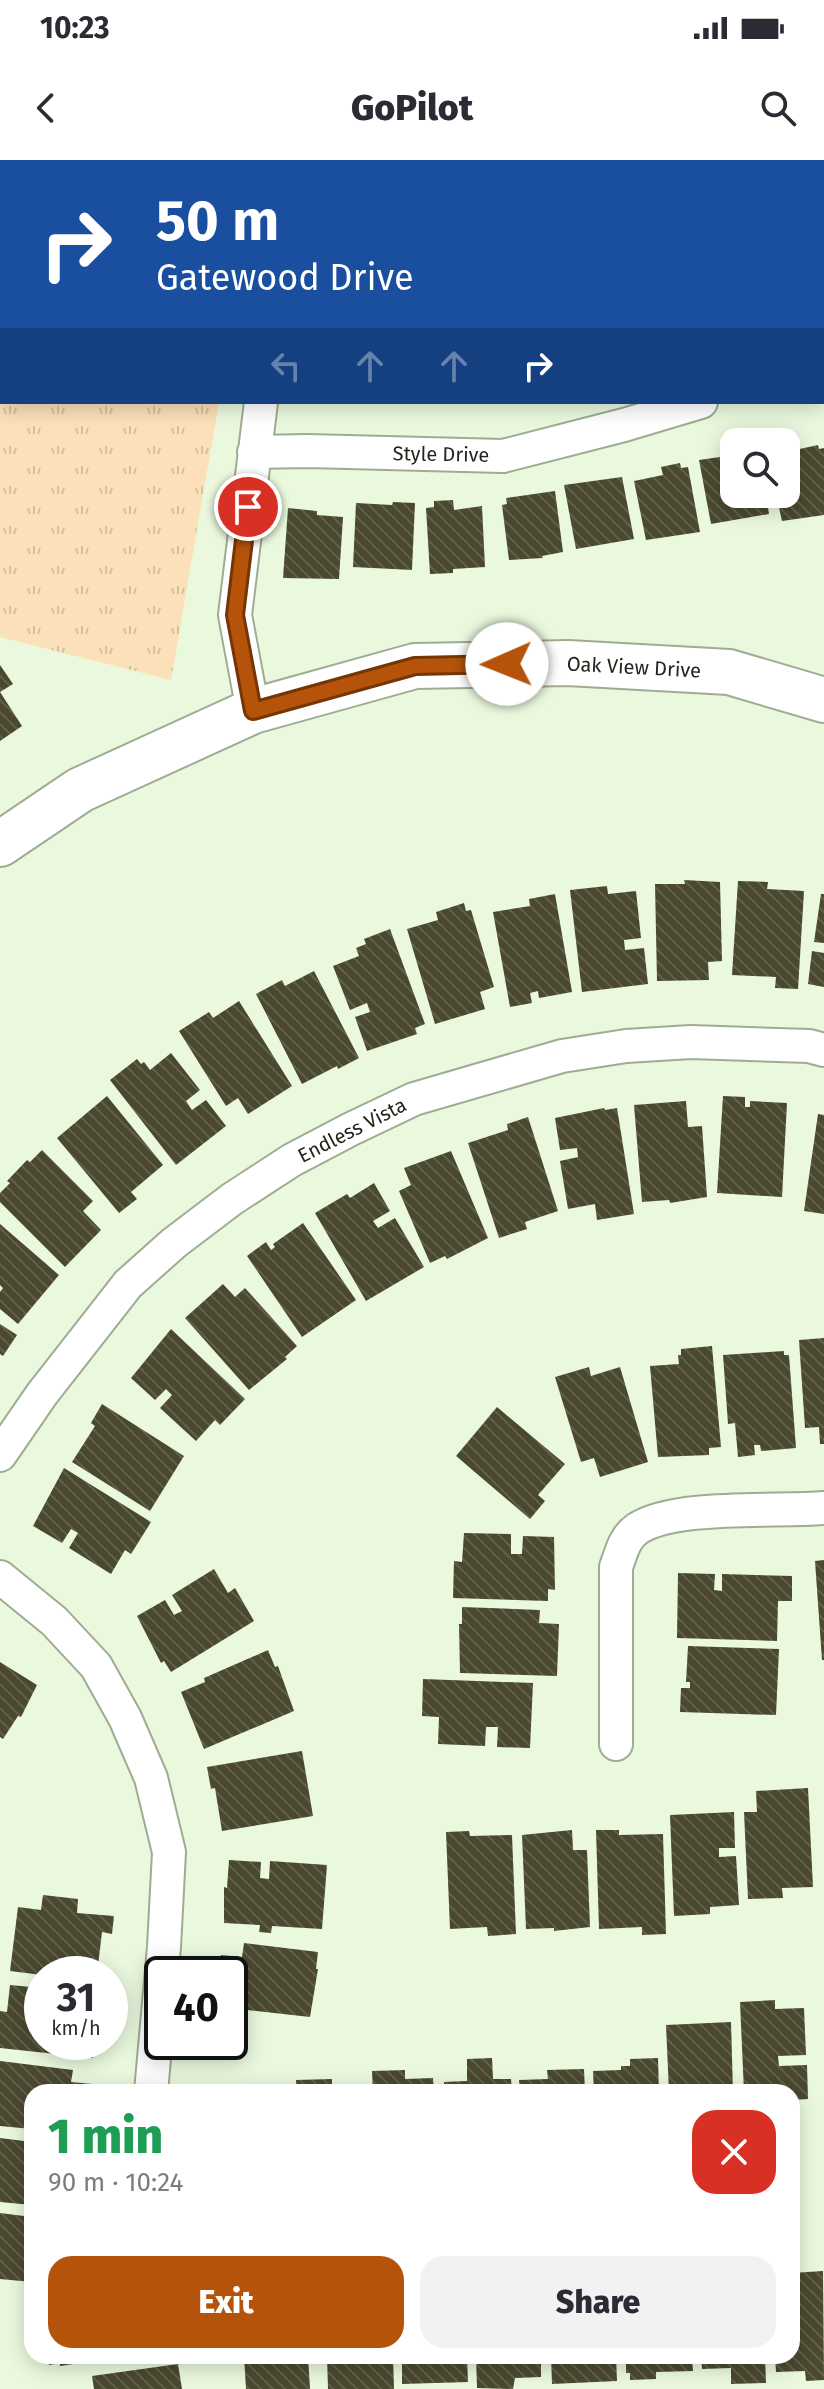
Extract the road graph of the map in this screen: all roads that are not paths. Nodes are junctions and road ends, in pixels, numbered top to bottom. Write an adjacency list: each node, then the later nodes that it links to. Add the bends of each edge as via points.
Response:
1 (261, 404): 4 (street)
2 (688, 404): 3 (street, Style Drive)
3 (622, 414): 4 (street, Style Drive, via 503,456)
4 (254, 452): 6 (street, via 235,615)
5 (824, 700): 6 (street, Oak View Drive, via 729,672 568,663 415,666)
6 (253, 711): 7 (street, Oak View Drive, via 80,790)
7 (0, 844)
8 (824, 1050): 9 (street, Endless Vista, via 691,1042 562,1056 414,1099 351,1129 232,1199 128,1284)
9 (0, 1455)
10 (824, 1508): 12 (street, via 664,1518 637,1530 623,1545 616,1567)
11 (0, 1577): 13 (street, via 54,1621 96,1666 151,1778 169,1852)
12 (616, 1744)
13 (152, 2084)

